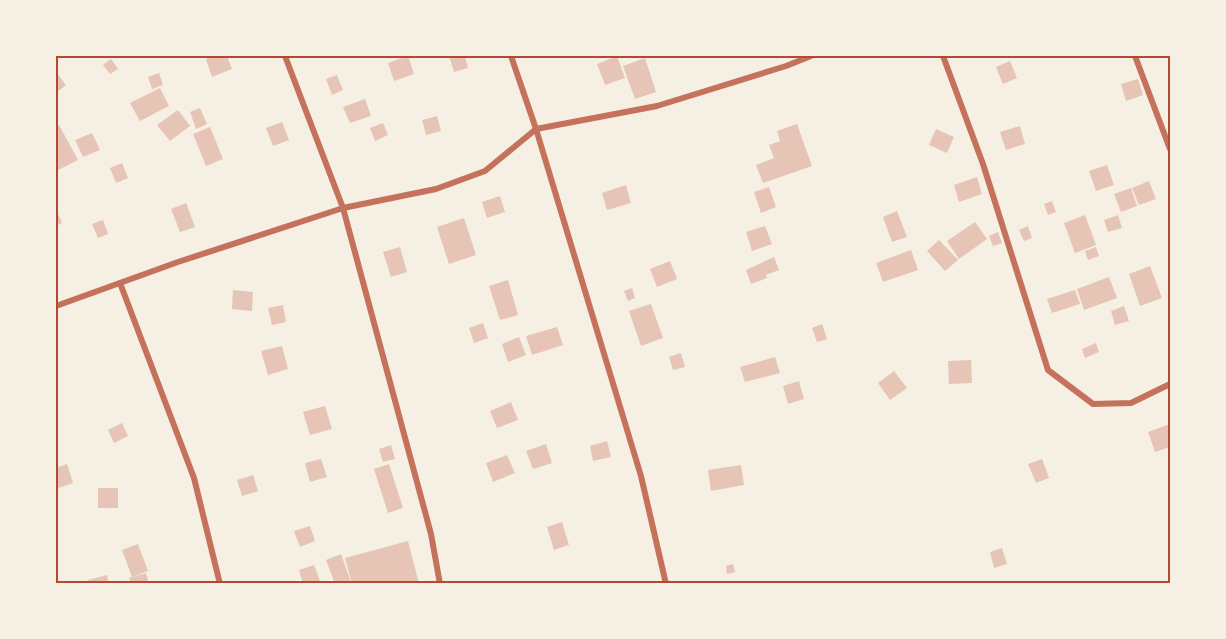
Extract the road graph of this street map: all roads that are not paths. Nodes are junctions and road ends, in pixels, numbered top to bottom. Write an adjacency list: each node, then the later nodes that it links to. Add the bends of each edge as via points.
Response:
1 (285, 56): 8 (street)
2 (512, 56): 6 (street)
3 (811, 56): 6 (street, via 657,106)
4 (943, 56): 11 (street, via 1048,370 1093,404 1131,402)
5 (1135, 56): 7 (street)
6 (536, 129): 8 (street, via 485,171 436,189); 14 (street, via 640,476)
7 (1170, 149)
8 (343, 208): 9 (street); 13 (street, via 431,534)
9 (120, 284): 10 (street); 12 (street, via 194,478)
10 (56, 306)
11 (1170, 384)
12 (220, 584)
13 (440, 584)
14 (666, 584)

